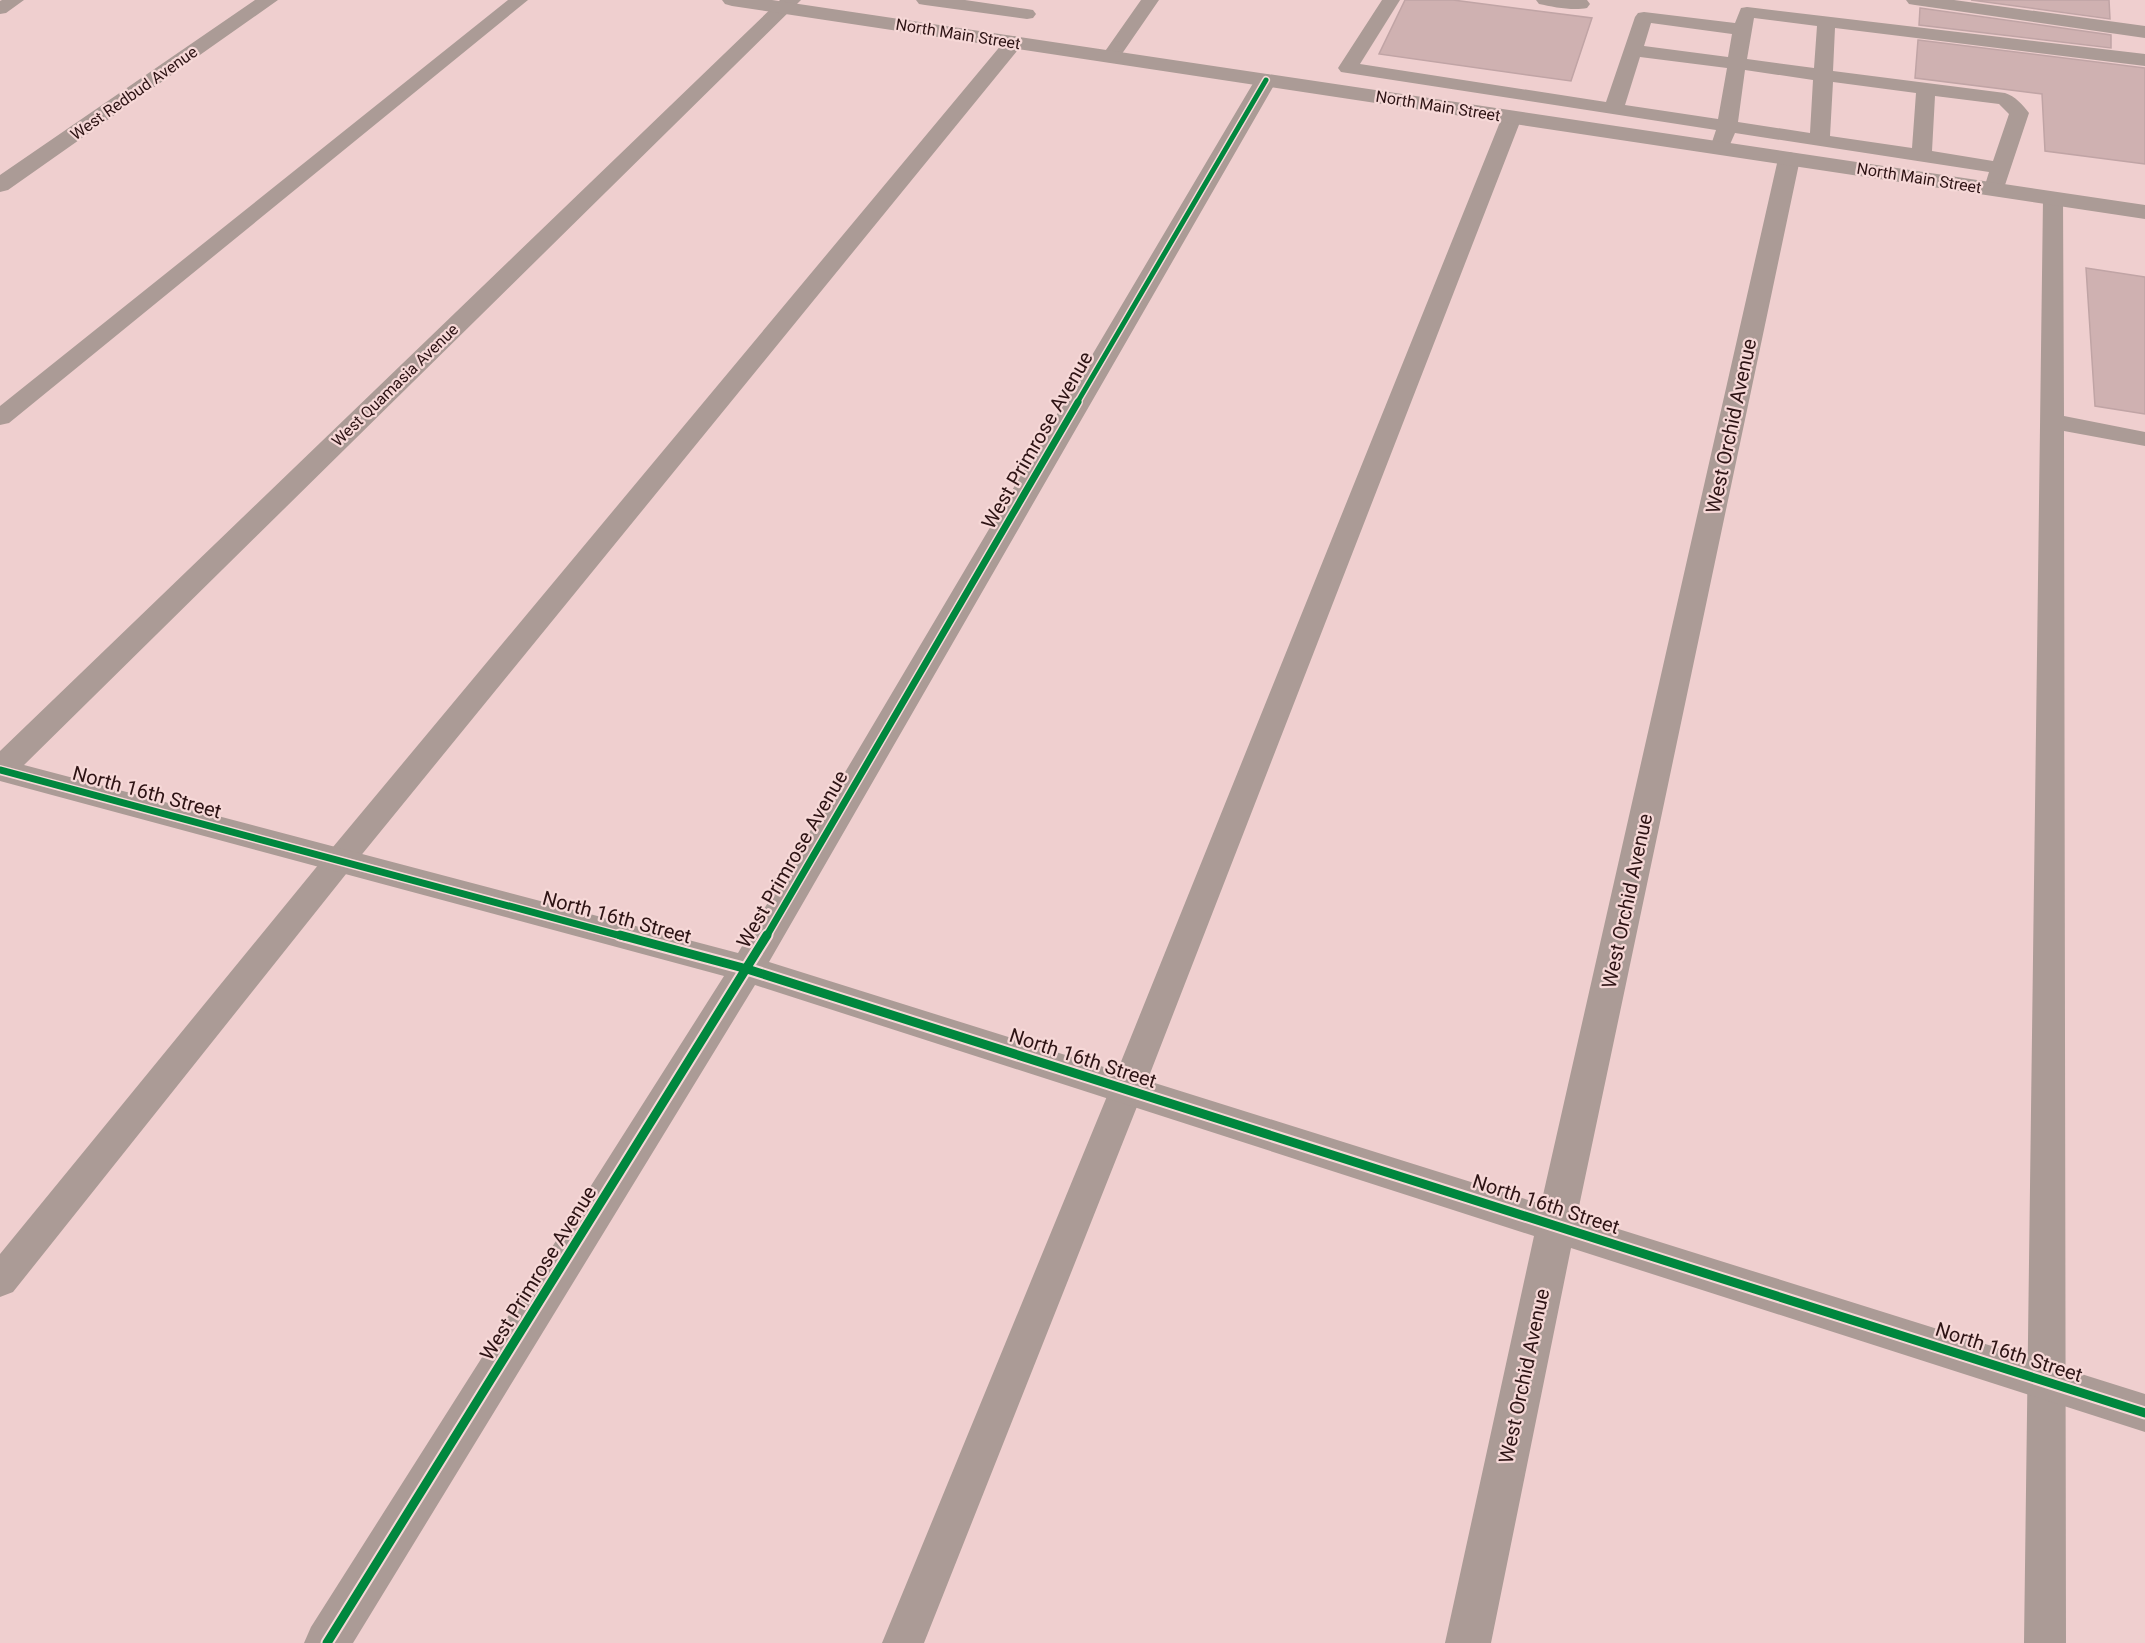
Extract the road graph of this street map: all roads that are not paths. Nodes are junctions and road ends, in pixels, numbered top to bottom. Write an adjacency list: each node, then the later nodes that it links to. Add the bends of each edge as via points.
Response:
1 (15, 0): 12 (lane)
2 (268, 0): 35 (street, West Redbud Avenue)
3 (519, 0): 39 (lane)
4 (732, 0): 10 (street, North Main Street)
5 (925, 0): 13 (lane)
6 (1150, 0): 21 (lane)
7 (1391, 0): 27 (lane, via 1348,68)
8 (1545, 0): 11 (lane)
9 (1915, 0): 17 (lane)
10 (787, 4): 18 (street, North Main Street); 42 (street, West Quamasia Avenue)
11 (1581, 4)
12 (0, 9)
13 (996, 10): 14 (lane); 18 (lane)
14 (1027, 14)
15 (1826, 21): 16 (lane, via 1747,12); 22 (lane); 24 (lane)
16 (1742, 30): 20 (lane, via 1644,17); 23 (lane)
17 (2145, 32)
18 (974, 36): 19 (street, North Main Street)
19 (1014, 42): 21 (street, North Main Street); 43 (lane)
20 (1633, 50): 23 (lane); 27 (lane)
21 (1110, 57): 25 (street, North Main Street)
22 (2145, 60)
23 (1737, 64): 24 (lane); 29 (lane)
24 (1824, 76): 26 (lane); 30 (lane)
25 (1266, 80): 28 (street, North Main Street); 44 (street, West Primrose Avenue)
26 (1926, 90): 32 (lane); 34 (lane, via 2005,99 2019,113)
27 (1614, 108): 29 (lane)
28 (1512, 117): 31 (street, North Main Street); 45 (lane)
29 (1727, 127): 30 (lane); 31 (lane)
30 (1820, 141): 32 (lane)
31 (1720, 149): 33 (street, North Main Street)
32 (1923, 156): 34 (lane)
33 (1789, 159): 36 (street, North Main Street); 46 (street, West Orchid Avenue)
34 (2001, 168): 36 (lane)
35 (0, 186)
36 (1994, 190): 37 (street, North Main Street)
37 (2053, 198): 38 (street, North Main Street); 40 (lane)
38 (2145, 212)
39 (0, 418)
40 (2051, 421): 41 (lane); 48 (lane)
41 (2145, 439)
42 (0, 770): 43 (street, North 16th Street)
43 (339, 861): 44 (street, North 16th Street); 47 (lane)
44 (747, 969): 45 (street, North 16th Street); 50 (street, West Primrose Avenue)
45 (1127, 1089): 46 (street, North 16th Street); 51 (lane)
46 (1556, 1224): 48 (street, North 16th Street); 52 (street, West Orchid Avenue)
47 (0, 1281)
48 (2046, 1381): 49 (street, North 16th Street); 53 (lane)
49 (2145, 1413)
50 (327, 1643)
51 (903, 1643)
52 (1468, 1643)
53 (2045, 1643)

